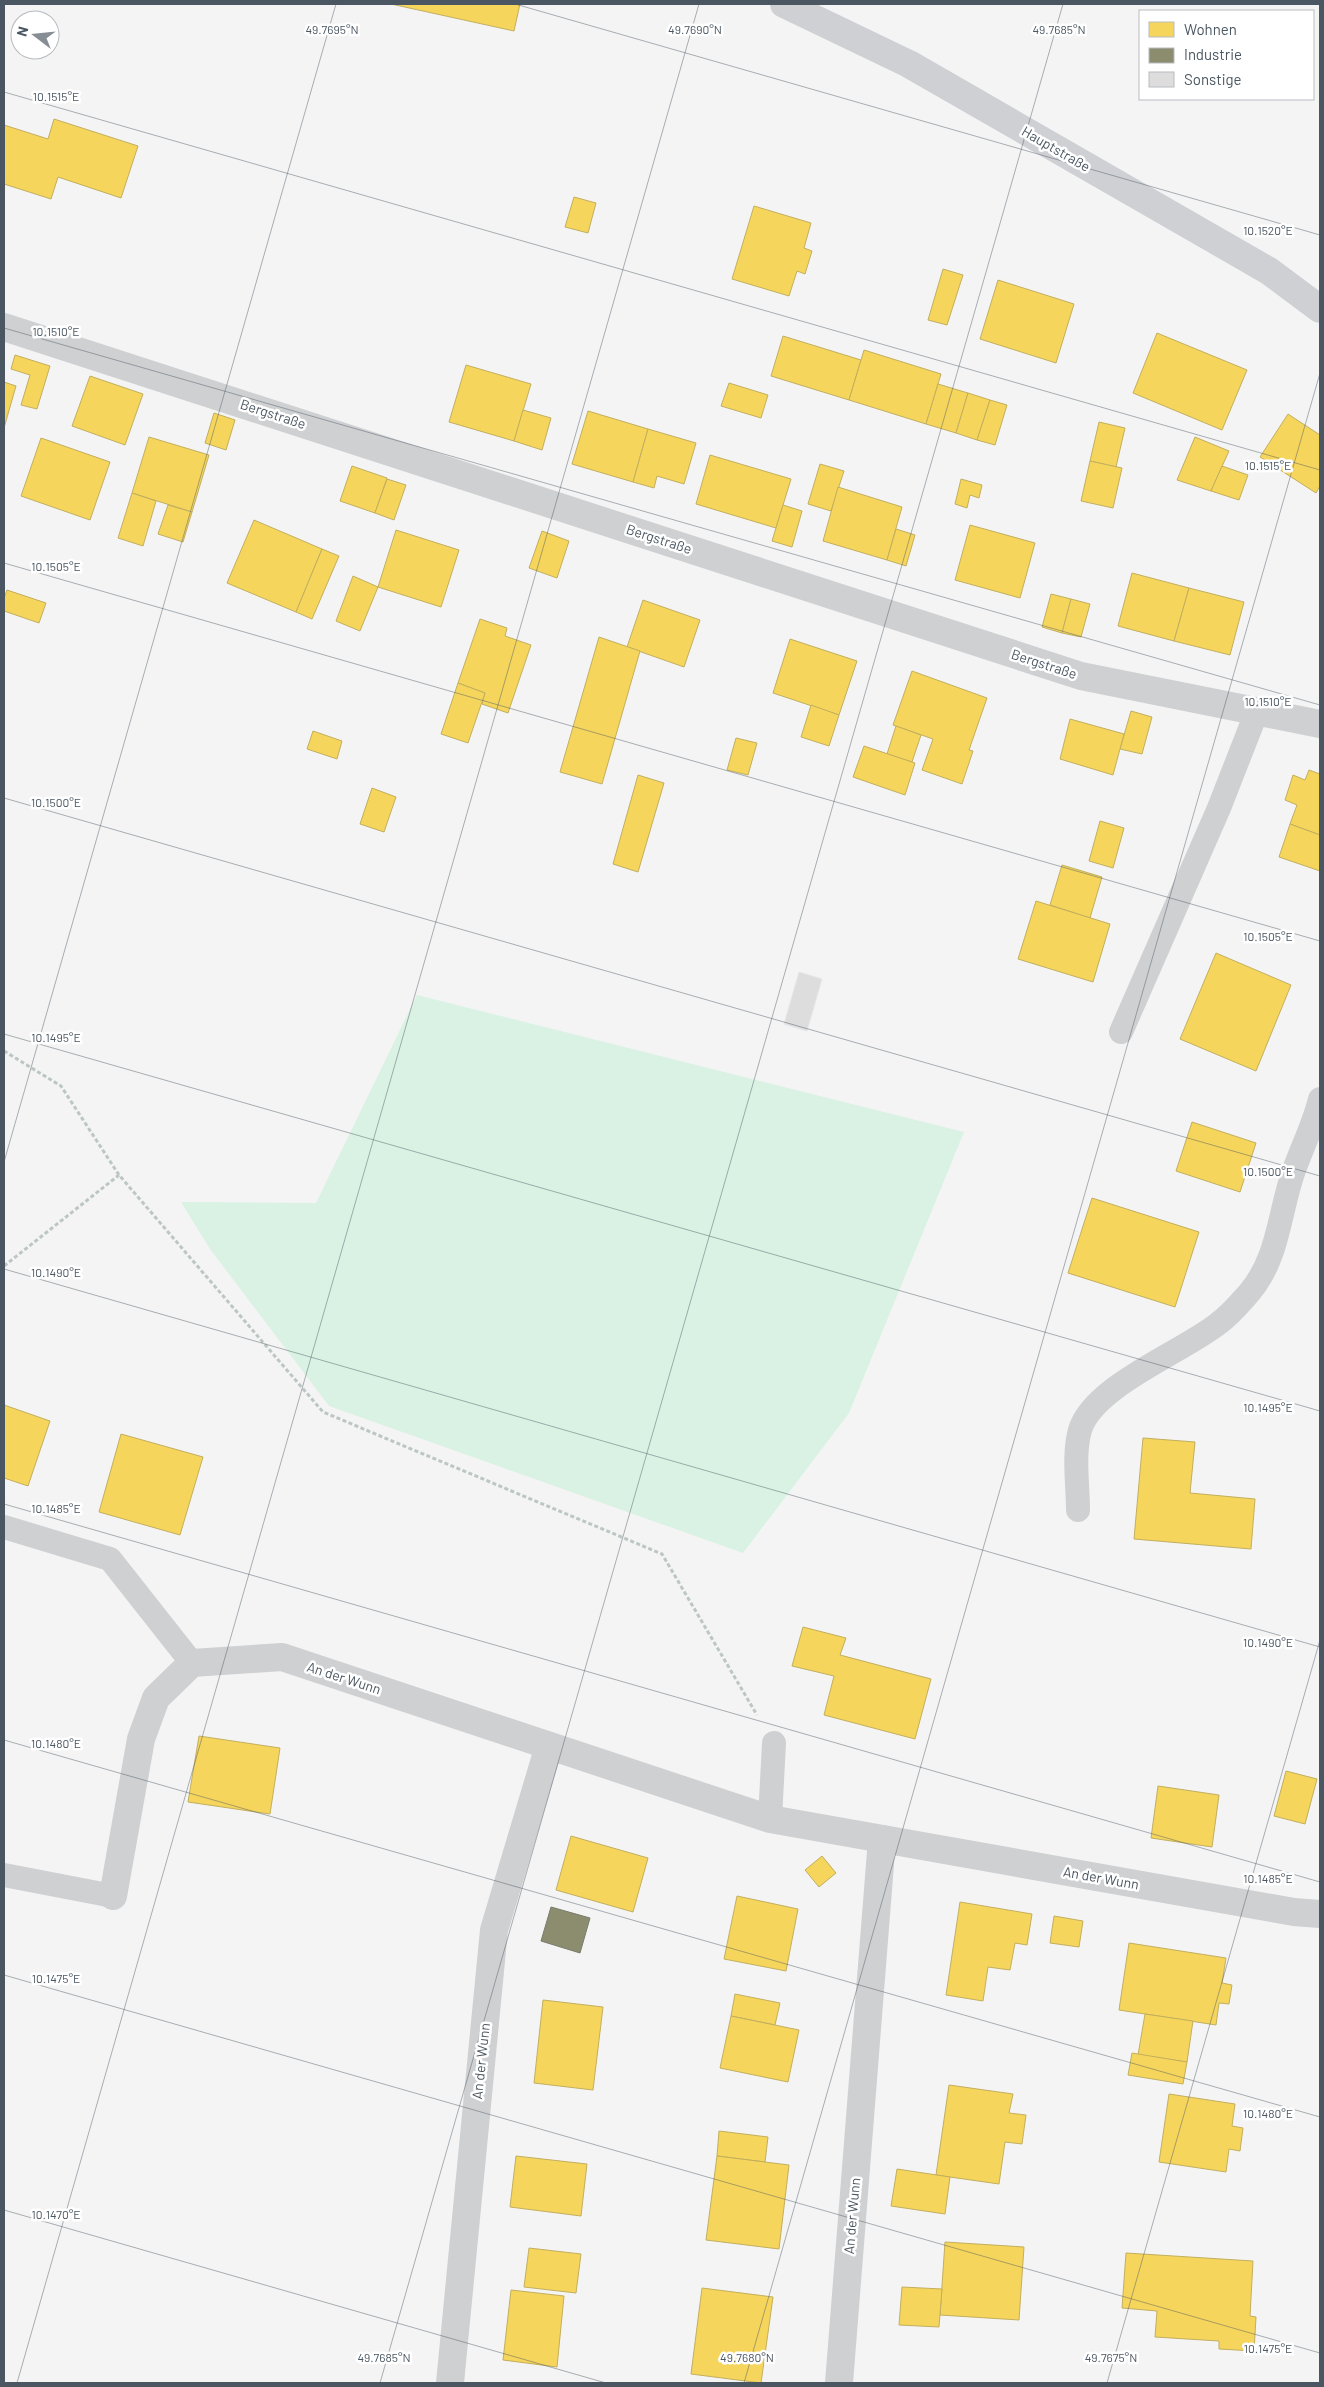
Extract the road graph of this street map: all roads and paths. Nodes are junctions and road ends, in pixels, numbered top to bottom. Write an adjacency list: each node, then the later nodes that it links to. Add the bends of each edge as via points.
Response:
1 (784, 4): 2 (main road, Hauptstraße, via 917,69 1270,271)
2 (1320, 309)
3 (4, 327): 4 (street, Bergstraße, via 1081,676)
4 (1256, 711): 5 (street, Bergstraße); 6 (lane, via 1218,808)
5 (1320, 724)
6 (1121, 1032)
7 (4, 1052): 9 (path, via 61,1086)
8 (1320, 1098): 11 (lane, via 1314,1123 1294,1170 1269,1262 1250,1292 1220,1323 1105,1395 1080,1429)
9 (118, 1175): 10 (path); 14 (path, via 323,1412 662,1554)
10 (4, 1266)
11 (1078, 1510)
12 (4, 1527): 13 (lane, via 110,1559)
13 (192, 1663): 15 (street, An der Wunn, via 282,1657); 19 (street, via 156,1698 141,1739)
14 (774, 1743): 16 (lane)
15 (549, 1746): 16 (street, An der Wunn); 21 (street, An der Wunn, via 494,1930)
16 (770, 1819): 17 (street, An der Wunn)
17 (882, 1839): 20 (street, An der Wunn); 22 (street, An der Wunn)
18 (4, 1875): 19 (lane)
19 (113, 1896)
20 (1320, 1914)
21 (450, 2383)
22 (839, 2383)

